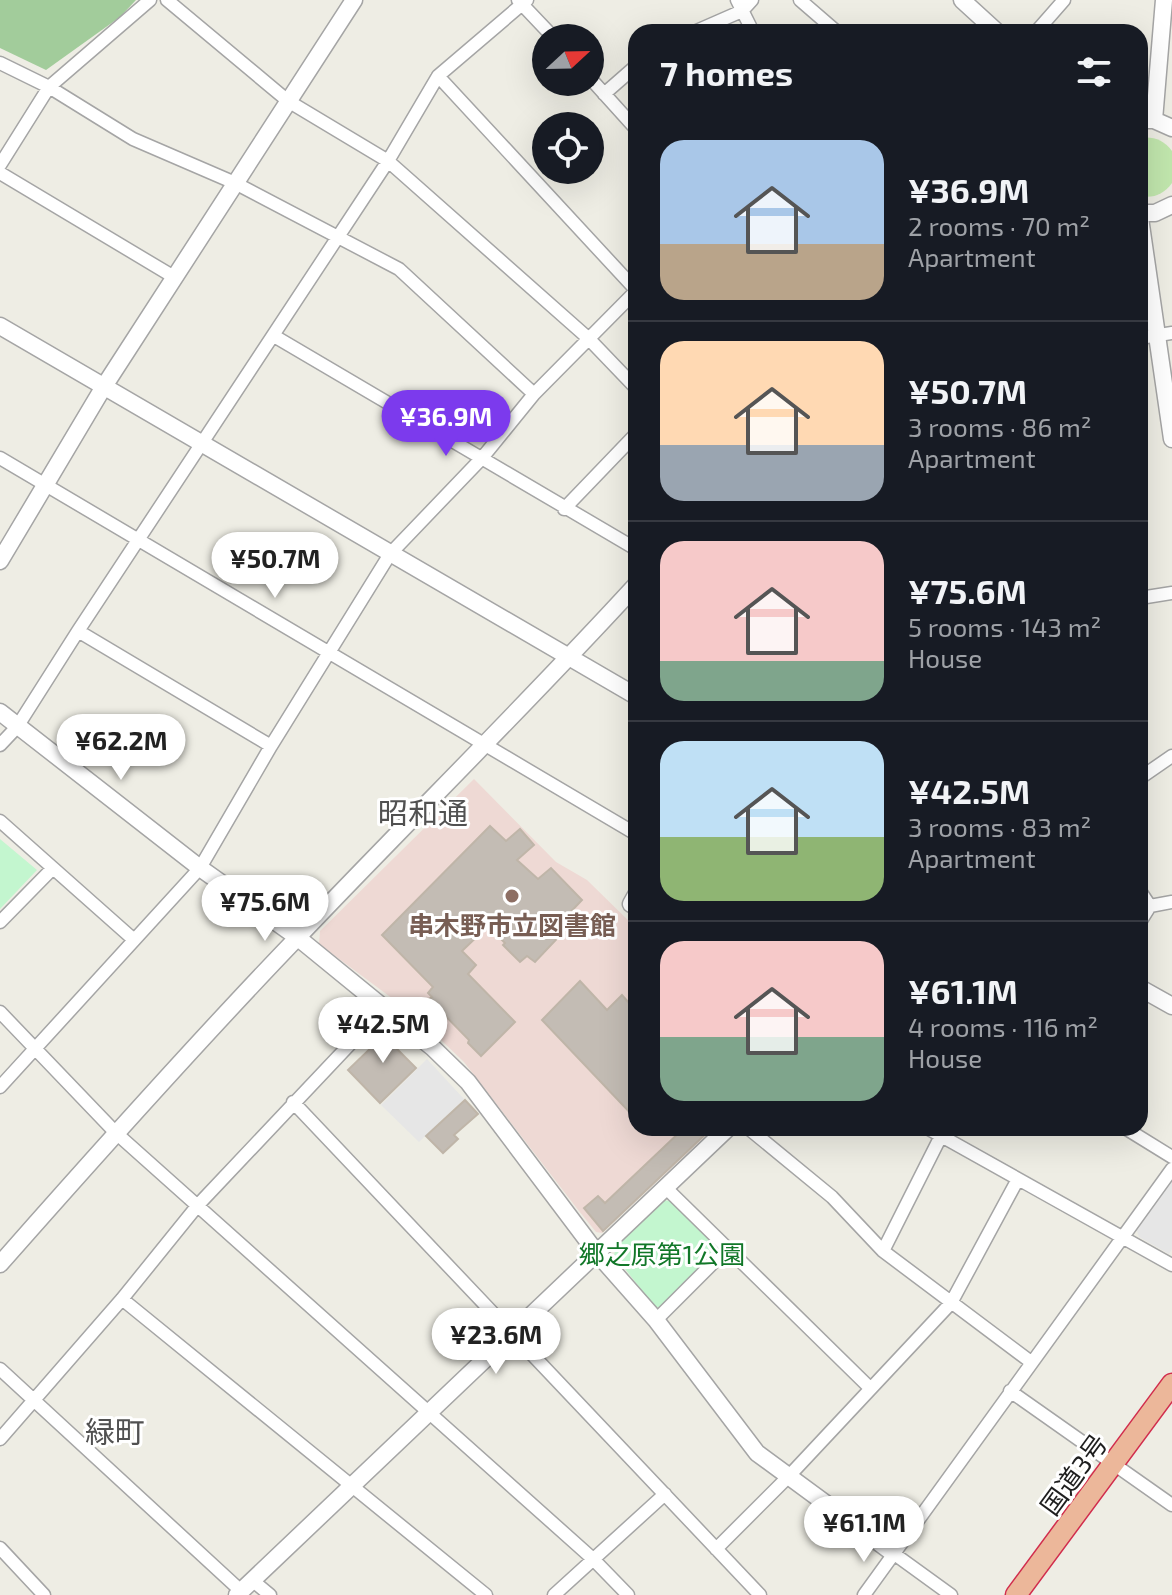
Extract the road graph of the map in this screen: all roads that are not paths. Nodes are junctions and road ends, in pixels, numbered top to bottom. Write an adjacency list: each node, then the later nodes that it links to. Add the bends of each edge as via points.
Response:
1 (150, 0): 20 (street)
2 (167, 0): 22 (street)
3 (354, 0): 22 (street)
4 (752, 0): 10 (street)
5 (800, 0): 14 (street)
6 (962, 0): 15 (street)
7 (1064, 0): 16 (street)
8 (1168, 0): 23 (street)
9 (523, 1): 11 (street); 19 (street)
10 (740, 5): 12 (street); 13 (street)
11 (542, 24)
12 (708, 24)
13 (749, 24)
14 (828, 24)
15 (988, 24)
16 (1043, 24)
17 (0, 63): 20 (street)
18 (628, 73): 21 (street)
19 (438, 76): 27 (street); 36 (street)
20 (49, 87): 28 (street); 30 (street, via 133,139)
21 (604, 94): 24 (street)
22 (288, 101): 27 (street); 30 (street)
23 (1148, 114)
24 (628, 120)
25 (1148, 120): 26 (street)
26 (1172, 128)
27 (388, 161): 33 (street); 41 (street)
28 (0, 165)
29 (0, 173): 35 (street)
30 (235, 183): 33 (street); 35 (street)
31 (1172, 205): 32 (street)
32 (1148, 214)
33 (339, 236): 40 (street); 44 (street, via 399,269)
34 (1148, 275): 39 (street)
35 (174, 277): 43 (street)
36 (628, 282)
37 (628, 299): 41 (street)
38 (0, 326): 43 (street)
39 (1156, 335): 45 (street)
40 (274, 336): 47 (street); 49 (street)
41 (588, 338): 42 (street); 44 (street)
42 (628, 380)
43 (103, 388): 47 (street); 50 (street)
44 (534, 394): 49 (street)
45 (1172, 439)
46 (628, 442): 51 (street)
47 (202, 445): 52 (street); 54 (street)
48 (0, 458): 50 (street)
49 (482, 458): 51 (street); 54 (street)
50 (46, 485): 52 (street); 55 (street)
51 (564, 509): 53 (street)
52 (138, 540): 59 (street); 60 (street)
53 (628, 545)
54 (390, 554): 60 (street); 61 (street)
55 (0, 561)
56 (1172, 593): 58 (street)
57 (628, 594): 61 (street)
58 (1148, 597)
59 (78, 631): 64 (street); 66 (street)
60 (329, 653): 66 (street); 67 (street)
61 (570, 658): 62 (street); 67 (street)
62 (628, 691)
63 (0, 712): 64 (street)
64 (17, 727): 65 (street); 73 (street)
65 (0, 745)
66 (271, 746): 73 (street)
67 (485, 747): 71 (street); 79 (street)
68 (1172, 756): 69 (street)
69 (1148, 772)
70 (0, 821): 72 (street)
71 (628, 829)
72 (53, 868): 78 (street); 80 (street)
73 (200, 868): 79 (street); 80 (street)
74 (1172, 902): 76 (street)
75 (1148, 903): 76 (street)
76 (1150, 906): 77 (street)
77 (1148, 909)
78 (0, 922)
79 (297, 937): 83 (street); 88 (street)
80 (133, 939): 85 (street)
81 (1148, 992): 82 (street)
82 (1172, 1006)
83 (385, 1007): 87 (street); 102 (street, via 468,1082)
84 (0, 1012): 85 (street)
85 (34, 1048): 86 (street); 88 (street)
86 (0, 1087)
87 (293, 1102): 98 (street); 108 (street)
88 (116, 1133): 98 (street); 103 (street)
89 (719, 1136): 97 (street)
90 (758, 1136): 101 (street, via 832,1197)
91 (941, 1136): 101 (street)
92 (949, 1136): 96 (street)
93 (1138, 1136): 94 (street)
94 (1172, 1157)
95 (1172, 1169): 99 (street)
96 (1018, 1179): 99 (street); 106 (street)
97 (665, 1187): 100 (street); 102 (street)
98 (198, 1205): 105 (street); 115 (street)
99 (1123, 1237): 104 (street); 109 (street)
100 (727, 1249): 107 (street); 112 (street)
101 (883, 1251): 106 (street)
102 (596, 1252): 107 (street); 108 (street)
103 (0, 1264)
104 (1172, 1265)
105 (122, 1299): 114 (street); 119 (street)
106 (951, 1303): 109 (street); 112 (street)
107 (656, 1320): 118 (street, via 757,1453)
108 (512, 1333): 115 (street); 120 (street)
109 (1031, 1362): 113 (street)
110 (0, 1369): 114 (street)
111 (1172, 1384): 117 (highway, 国道3号)
112 (870, 1388): 118 (street)
113 (1010, 1391): 117 (street); 124 (street)
114 (33, 1400): 116 (street); 126 (street)
115 (428, 1412): 119 (street); 125 (street)
116 (0, 1439)
117 (1114, 1463): 121 (street); 135 (highway, 国道3号)
118 (789, 1476): 123 (street); 124 (street)
119 (352, 1486): 126 (street); 130 (street)
120 (665, 1494): 123 (street); 125 (street)
121 (1172, 1505)
122 (0, 1548): 128 (street)
123 (716, 1549): 127 (street)
124 (893, 1553): 133 (street); 134 (street)
125 (593, 1559): 131 (street); 132 (street)
126 (243, 1589): 129 (street)
127 (757, 1594)
128 (44, 1595)
129 (270, 1595)
130 (486, 1595)
131 (554, 1595)
132 (628, 1595)
133 (864, 1595)
134 (951, 1595)
135 (1016, 1595)

